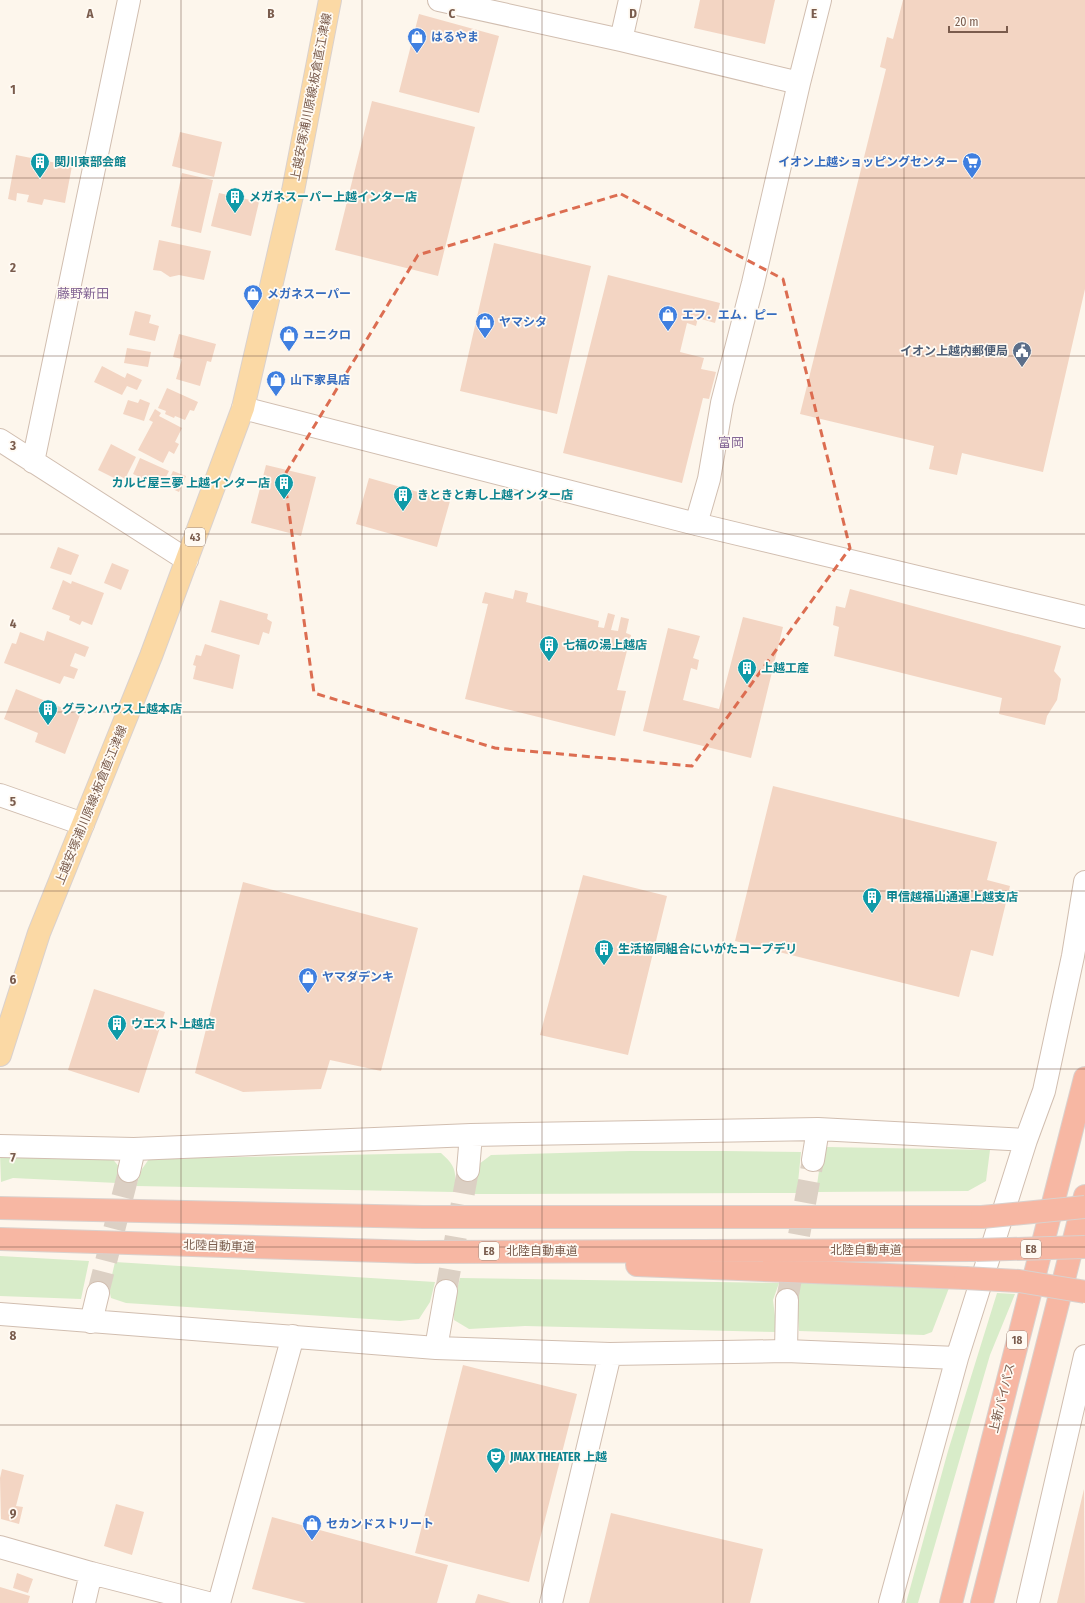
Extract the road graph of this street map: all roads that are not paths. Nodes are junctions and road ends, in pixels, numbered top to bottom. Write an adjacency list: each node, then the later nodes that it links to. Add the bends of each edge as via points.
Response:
1 (129, 0): 10 (street)
2 (330, 0): 8 (main road, 上越安塚浦川原線;板倉直江津線 / 43, via 293,191)
3 (440, 0): 6 (street)
4 (630, 0): 6 (street)
5 (820, 0): 7 (street)
6 (622, 40): 7 (street)
7 (799, 83): 11 (street, via 753,283 722,403 709,479)
8 (243, 408): 11 (street); 12 (main road, 上越安塚浦川原線;板倉直江津線 / 43)
9 (0, 440): 10 (street)
10 (33, 462): 12 (street)
11 (696, 524): 13 (street)
12 (186, 560): 15 (main road, 上越安塚浦川原線;板倉直江津線 / 43, via 148,663)
13 (1085, 618)
14 (0, 795): 15 (street)
15 (83, 824): 17 (main road, 上越安塚浦川原線;板倉直江津線 / 43, via 39,933)
16 (1085, 882): 21 (street, via 1073,956 1044,1091)
17 (0, 1055)
18 (1085, 1078): 47 (highway, 上新バイパス / 18)
19 (818, 1129): 20 (street); 21 (street); 24 (street)
20 (471, 1135): 23 (street); 25 (street)
21 (1026, 1140): 46 (street)
22 (0, 1146): 23 (street)
23 (134, 1149): 26 (street)
24 (813, 1160)
25 (468, 1170)
26 (128, 1171)
27 (1085, 1196): 57 (highway)
28 (1085, 1207): 31 (highway, bridge)
29 (4, 1208): 31 (highway, via 423,1217)
30 (1085, 1214): 31 (highway, bridge)
31 (982, 1217)
32 (1, 1239): 34 (highway, 北陸自動車道 / E8)
33 (1085, 1247): 34 (highway, 北陸自動車道 / E8, bridge, via 976,1250)
34 (417, 1252): 36 (highway, bridge, via 478,1259 965,1278 1019,1282)
35 (446, 1291): 42 (street)
36 (1085, 1292)
37 (98, 1293): 40 (street)
38 (787, 1300): 43 (street)
39 (0, 1314): 40 (street)
40 (91, 1322): 41 (street)
41 (292, 1336): 42 (street); 52 (street)
42 (436, 1348): 44 (street)
43 (786, 1351): 44 (street); 46 (street)
44 (610, 1354): 53 (street)
45 (1085, 1356): 58 (street)
46 (957, 1358): 54 (street)
47 (1005, 1387): 55 (highway, via 979,1455); 56 (highway, 上新バイパス / 18)
48 (0, 1547): 49 (street)
49 (90, 1574): 50 (street); 51 (street)
50 (84, 1603)
51 (208, 1603)
52 (219, 1603)
53 (551, 1603)
54 (890, 1603)
55 (938, 1603)
56 (950, 1603)
57 (982, 1603)
58 (1028, 1603)

